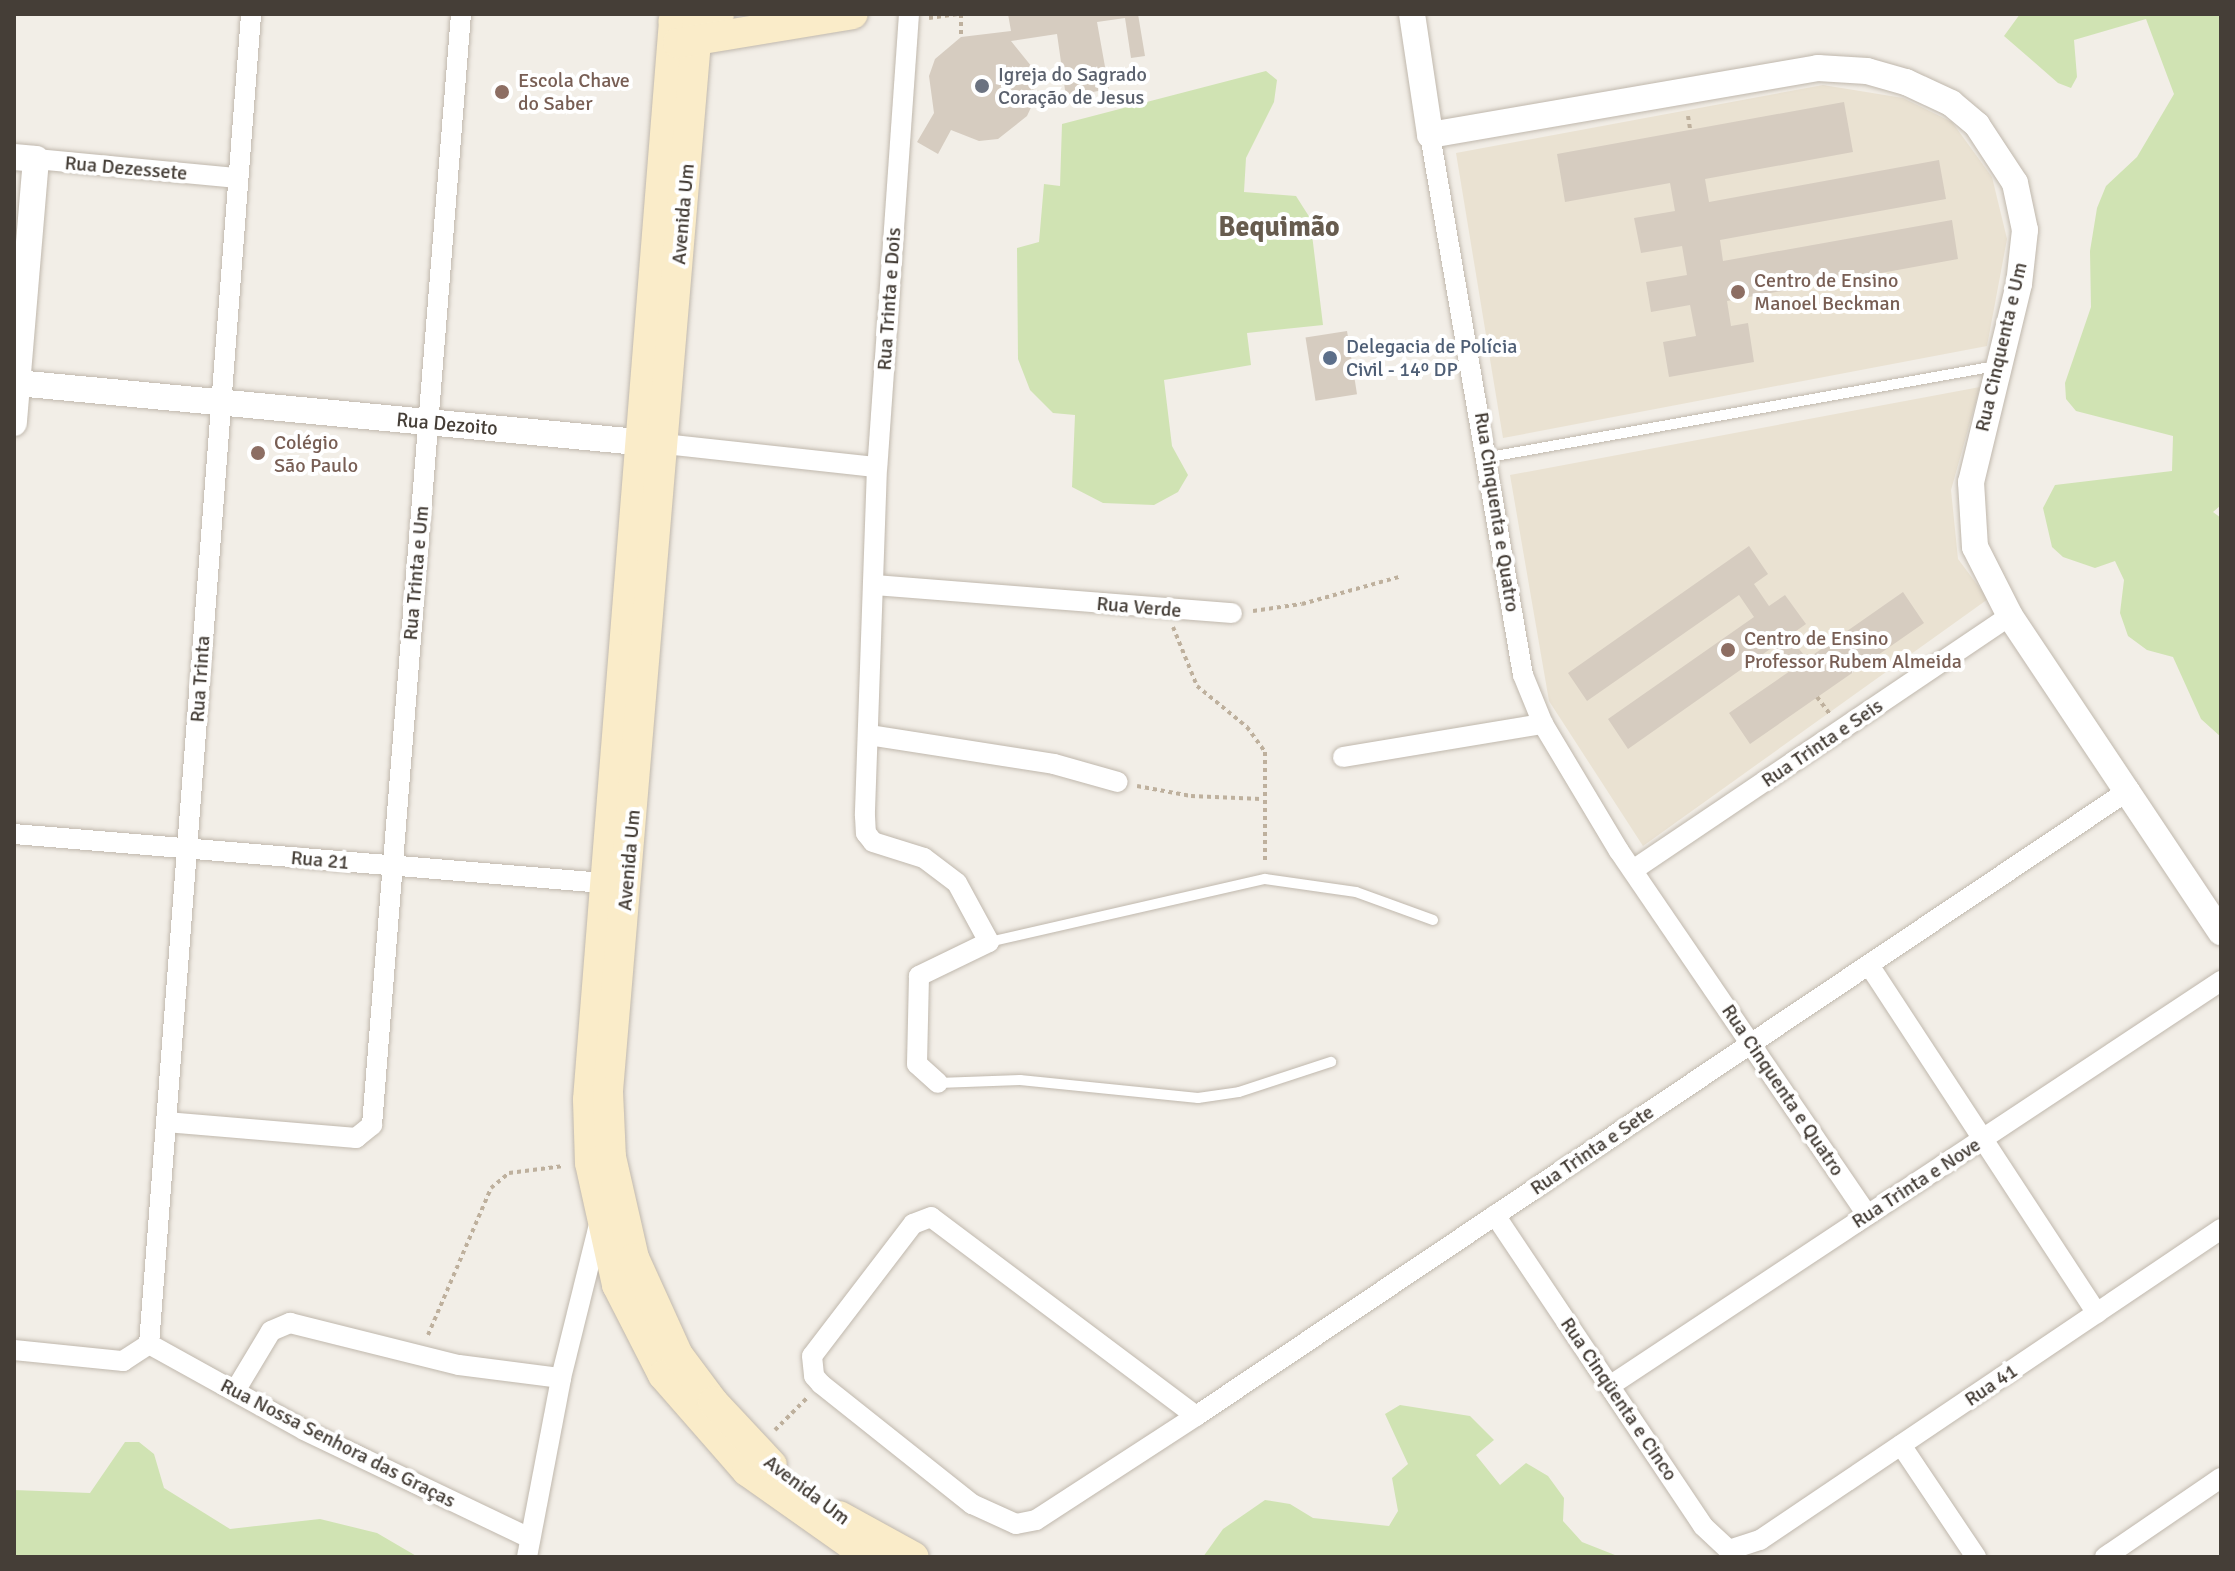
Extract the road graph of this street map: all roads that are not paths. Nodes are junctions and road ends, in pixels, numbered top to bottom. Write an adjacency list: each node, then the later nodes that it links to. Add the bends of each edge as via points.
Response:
1 (251, 14): 9 (street, Rua Trinta)
2 (461, 14): 13 (street, Rua Trinta e Um)
3 (853, 14): 6 (main road, Avenida Um)
4 (1412, 14): 7 (street, Rua Cinquenta e Quatro)
5 (909, 18): 17 (street, Rua Trinta e Dois)
6 (691, 23): 15 (main road, Avenida Um)
7 (1430, 135): 10 (street, Rua Cinquenta e Um, via 1818,68 1867,71 1906,82 1951,103 1977,125 2015,183 2025,230 2019,284); 16 (street, Rua Cinquenta e Quatro)
8 (25, 158): 9 (street, Rua Dezessete); 11 (street)
9 (238, 178): 12 (street, Rua Trinta)
10 (1998, 366): 16 (lane); 20 (street, Rua Cinquenta e Um, via 1971,482 1970,510 1975,547)
11 (17, 383): 12 (street, Rua Dezoito); 14 (street)
12 (221, 402): 13 (street, Rua Dezoito); 27 (street, Rua Trinta)
13 (429, 422): 15 (street, Rua Dezoito); 28 (street, Rua Trinta e Um)
14 (14, 423)
15 (652, 443): 17 (street, Rua Dezoito); 30 (main road, Avenida Um)
16 (1490, 457): 21 (street, Rua Cinquenta e Quatro, via 1523,675)
17 (877, 467): 18 (street, Rua Trinta e Dois)
18 (875, 585): 19 (street, Rua Verde); 22 (street, Rua Trinta e Dois)
19 (1232, 613)
20 (2010, 616): 25 (street, Rua Cinquenta e Um); 29 (street, Rua Trinta e Seis)
21 (1543, 724): 23 (street); 29 (street, Rua Cinquenta e Quatro)
22 (869, 735): 24 (street, via 1054,764); 33 (street, Rua Trinta e Dois, via 866,833 887,849 924,858 957,883)
23 (1343, 757)
24 (1118, 782)
25 (2129, 790): 32 (street, Rua Cinquenta e Um); 34 (street, Rua Trinta e Sete)
26 (14, 834): 27 (street, Rua 21)
27 (187, 848): 28 (street, Rua 21); 39 (street, Rua Trinta)
28 (392, 866): 30 (street, Rua 21); 39 (street, Rua Trinta e Um, via 369,1131 356,1138)
29 (1633, 870): 36 (street, Rua Cinquenta e Quatro)
30 (616, 884): 43 (main road, Avenida Um, via 588,1100 590,1163); 57 (main road, Avenida Um, via 608,1092 611,1157 622,1214 654,1308 678,1355 754,1450 847,1522)
31 (1433, 920): 33 (lane, via 1356,892 1265,879)
32 (2221, 932)
33 (989, 942): 38 (street, via 919,976 917,1064)
34 (1869, 965): 36 (street, Rua Trinta e Sete); 40 (street)
35 (2221, 981): 40 (street, Rua Trinta e Nove)
36 (1752, 1043): 41 (street, Rua Trinta e Sete); 42 (street, Rua Cinquenta e Quatro)
37 (1331, 1062): 38 (lane, via 1239,1092 1198,1098 1020,1080)
38 (938, 1083)
39 (166, 1122): 46 (street, Rua Trinta)
40 (1982, 1139): 42 (street, Rua Trinta e Nove); 45 (street)
41 (1495, 1215): 49 (street, Rua Cinqüenta e Cinco); 51 (street, Rua Trinta e Sete)
42 (1867, 1215): 49 (street, Rua Trinta e Nove)
43 (600, 1220): 48 (street); 56 (main road, Avenida Um, via 617,1285 638,1331 702,1425 747,1471)
44 (2221, 1229): 45 (street, Rua 41)
45 (2097, 1313): 52 (street, Rua 41)
46 (149, 1344): 47 (street, via 123,1361); 50 (street, Rua Nossa Senhora das Graças)
47 (14, 1350)
48 (561, 1378): 50 (street, via 420,1355 279,1323); 55 (street)
49 (1611, 1385): 54 (street, Rua Cinqüenta e Cinco, via 1715,1542 1729,1550)
50 (235, 1391): 55 (street, Rua Nossa Senhora das Graças)
51 (1196, 1416): 51 (street, Rua Trinta e Sete, via 931,1217 913,1224 812,1356 814,1376 821,1384 992,1517 1016,1524 1056,1510)
52 (1901, 1445): 54 (street, Rua 41); 58 (street)
53 (2221, 1478): 59 (street)
54 (1760, 1540)
55 (528, 1548)
56 (869, 1557)
57 (914, 1557)
58 (1976, 1557)
59 (2105, 1557)

